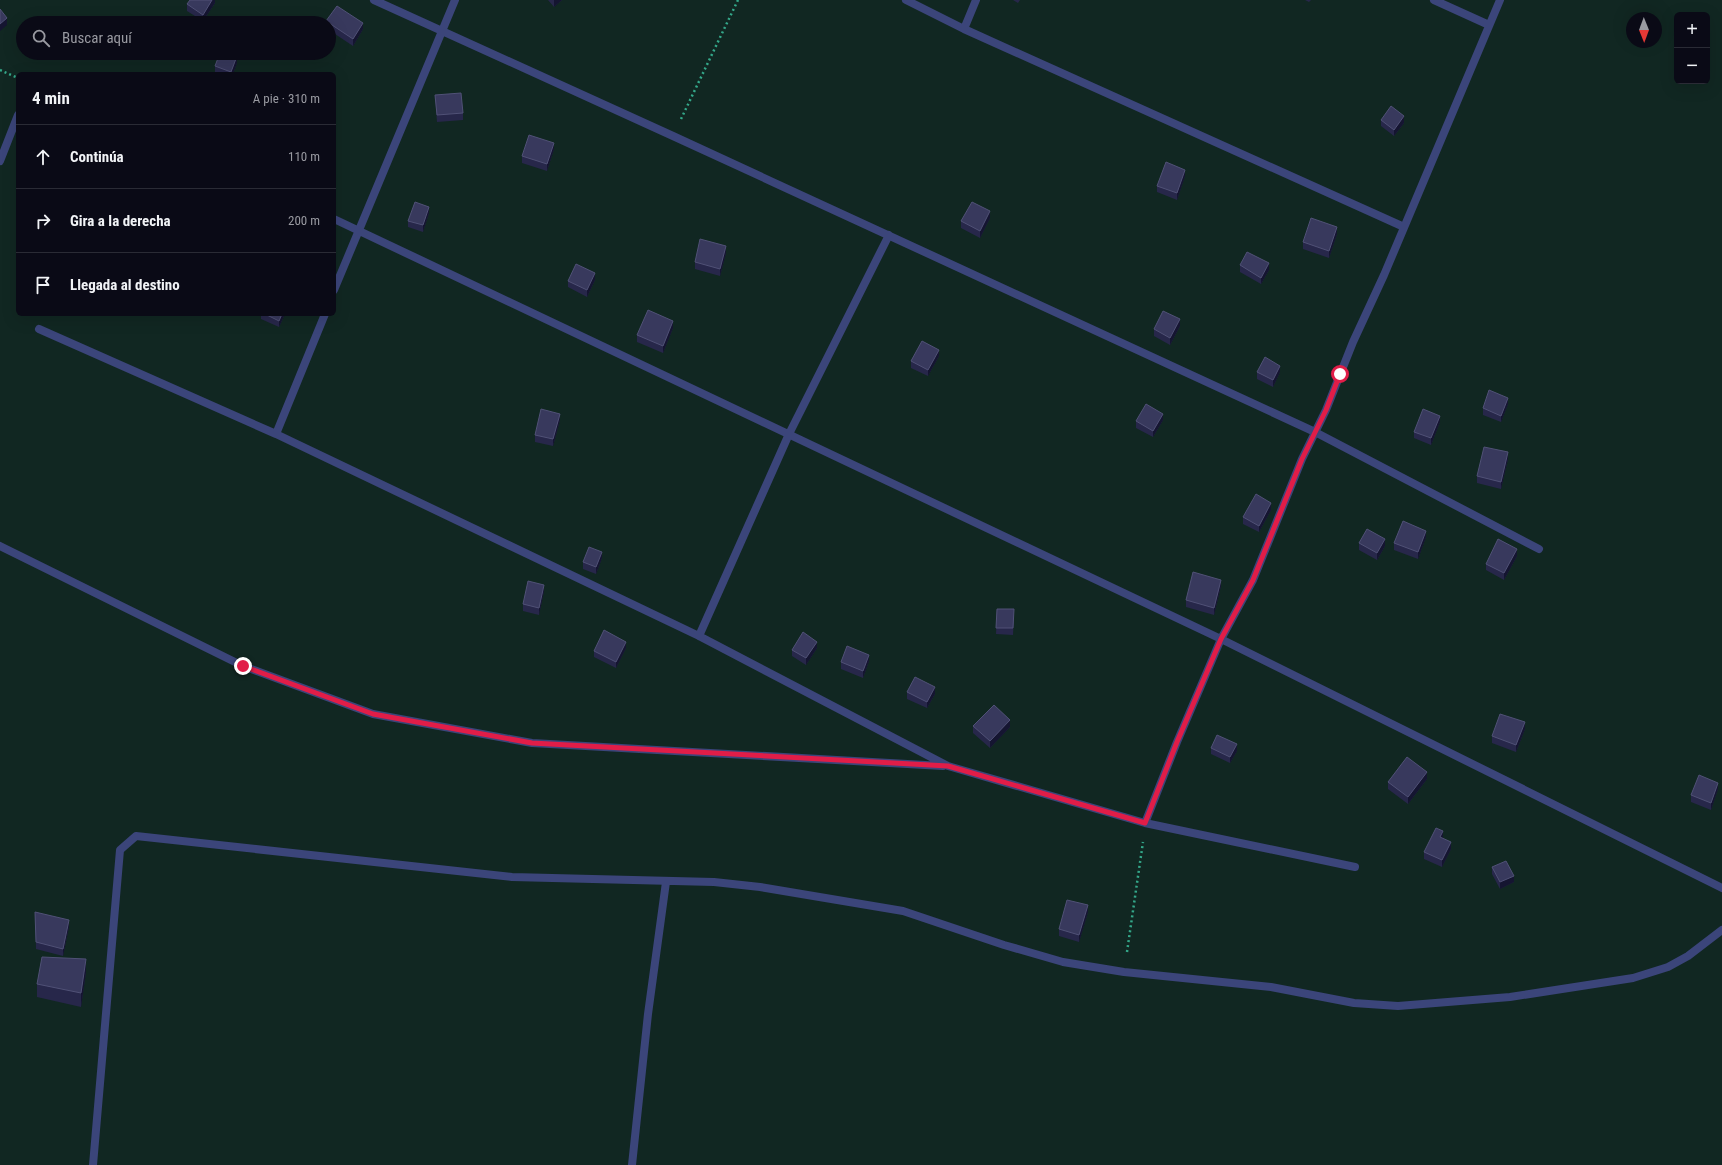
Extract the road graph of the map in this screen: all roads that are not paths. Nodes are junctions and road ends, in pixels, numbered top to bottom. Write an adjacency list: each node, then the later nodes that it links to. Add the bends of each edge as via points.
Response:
1 (374, 0): 9 (street)
2 (455, 0): 9 (street)
3 (906, 0): 8 (street)
4 (976, 0): 8 (street)
5 (1434, 0): 7 (street)
6 (1500, 0): 7 (street)
7 (1489, 25): 13 (street)
8 (964, 29): 13 (street)
9 (442, 31): 14 (street); 15 (street)
10 (16, 120): 11 (street)
11 (0, 161)
12 (336, 220): 14 (street)
13 (1404, 227): 19 (street)
14 (358, 230): 16 (street); 21 (street)
15 (889, 235): 19 (street); 21 (street)
16 (336, 285)
17 (323, 316): 20 (street)
18 (39, 329): 20 (street)
19 (1316, 432): 23 (street); 25 (street, via 1302,459 1253,580)
20 (276, 434): 24 (street)
21 (789, 434): 24 (street); 25 (street)
22 (0, 546): 26 (street, via 243,666 373,714 532,743)
23 (1539, 549)
24 (699, 636): 26 (street)
25 (1221, 639): 27 (street); 30 (street)
26 (948, 766): 27 (street)
27 (1145, 823): 28 (street)
28 (1355, 867)
29 (666, 882): 31 (street, via 714,882 903,911 1063,962 1124,972 1271,987 1354,1003 1398,1006 1533,994 1633,978 1668,967 1688,956); 32 (street, via 512,877 136,836 120,850); 33 (street, via 648,1014)
30 (1722, 888)
31 (1722, 930)
32 (93, 1165)
33 (632, 1165)

